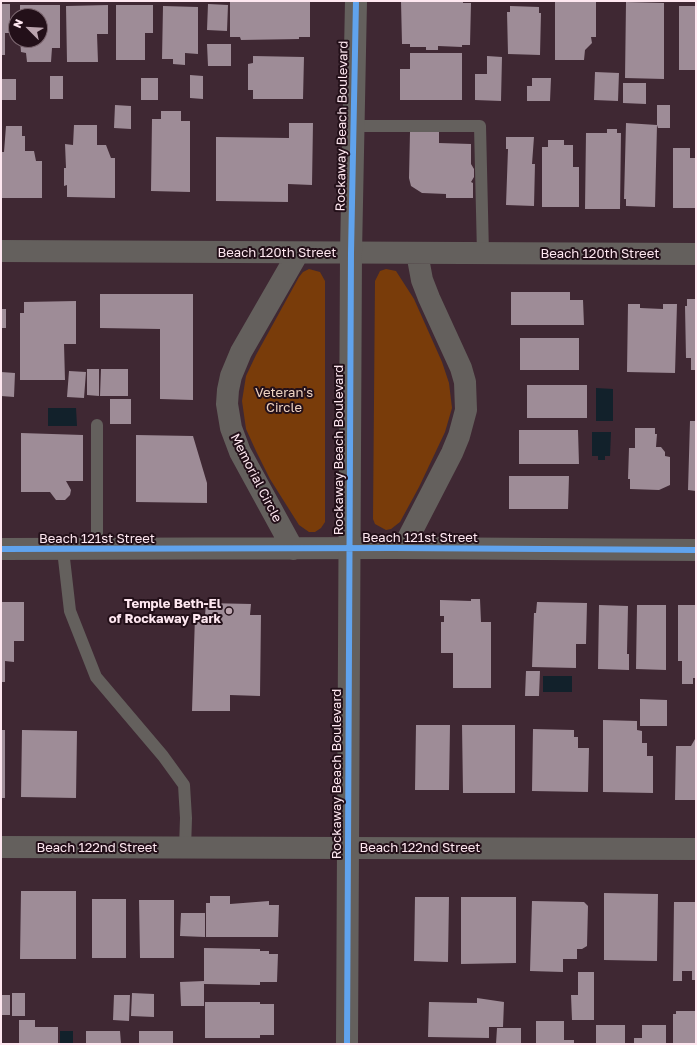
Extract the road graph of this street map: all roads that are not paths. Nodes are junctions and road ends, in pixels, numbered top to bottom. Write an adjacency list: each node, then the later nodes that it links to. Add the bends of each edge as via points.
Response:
1 (356, 1): 2 (street, Rockaway Beach Boulevard)
2 (353, 126): 5 (street, Rockaway Beach Boulevard); 7 (lane, via 480,126)
3 (1, 251): 4 (street, Beach 120th Street)
4 (298, 253): 5 (street, Beach 120th Street); 12 (street, Memorial Circle, via 246,340 231,376 227,397 231,428 240,452)
5 (351, 253): 6 (street, Beach 120th Street); 13 (street, Rockaway Beach Boulevard)
6 (417, 254): 7 (street, Beach 120th Street); 10 (street, via 422,280 463,375 467,396 466,410 452,453)
7 (483, 254): 8 (street, Beach 120th Street)
8 (696, 254)
9 (97, 425): 15 (lane)
10 (403, 548): 13 (street, Beach 121st Street); 16 (street, Beach 121st Street)
11 (1, 549): 14 (street, Beach 121st Street)
12 (293, 549): 13 (street, Beach 121st Street); 15 (street, Beach 121st Street)
13 (349, 549): 18 (street, Rockaway Beach Boulevard)
14 (63, 550): 15 (street, Beach 121st Street); 19 (lane, via 70,611 96,677 163,756 184,785)
15 (97, 550)
16 (696, 550)
17 (1, 847): 19 (street, Beach 122nd Street)
18 (347, 848): 19 (street, Beach 122nd Street); 20 (street, Beach 122nd Street); 21 (street, Rockaway Beach Boulevard)
19 (185, 849)
20 (696, 849)
21 (346, 1044)

